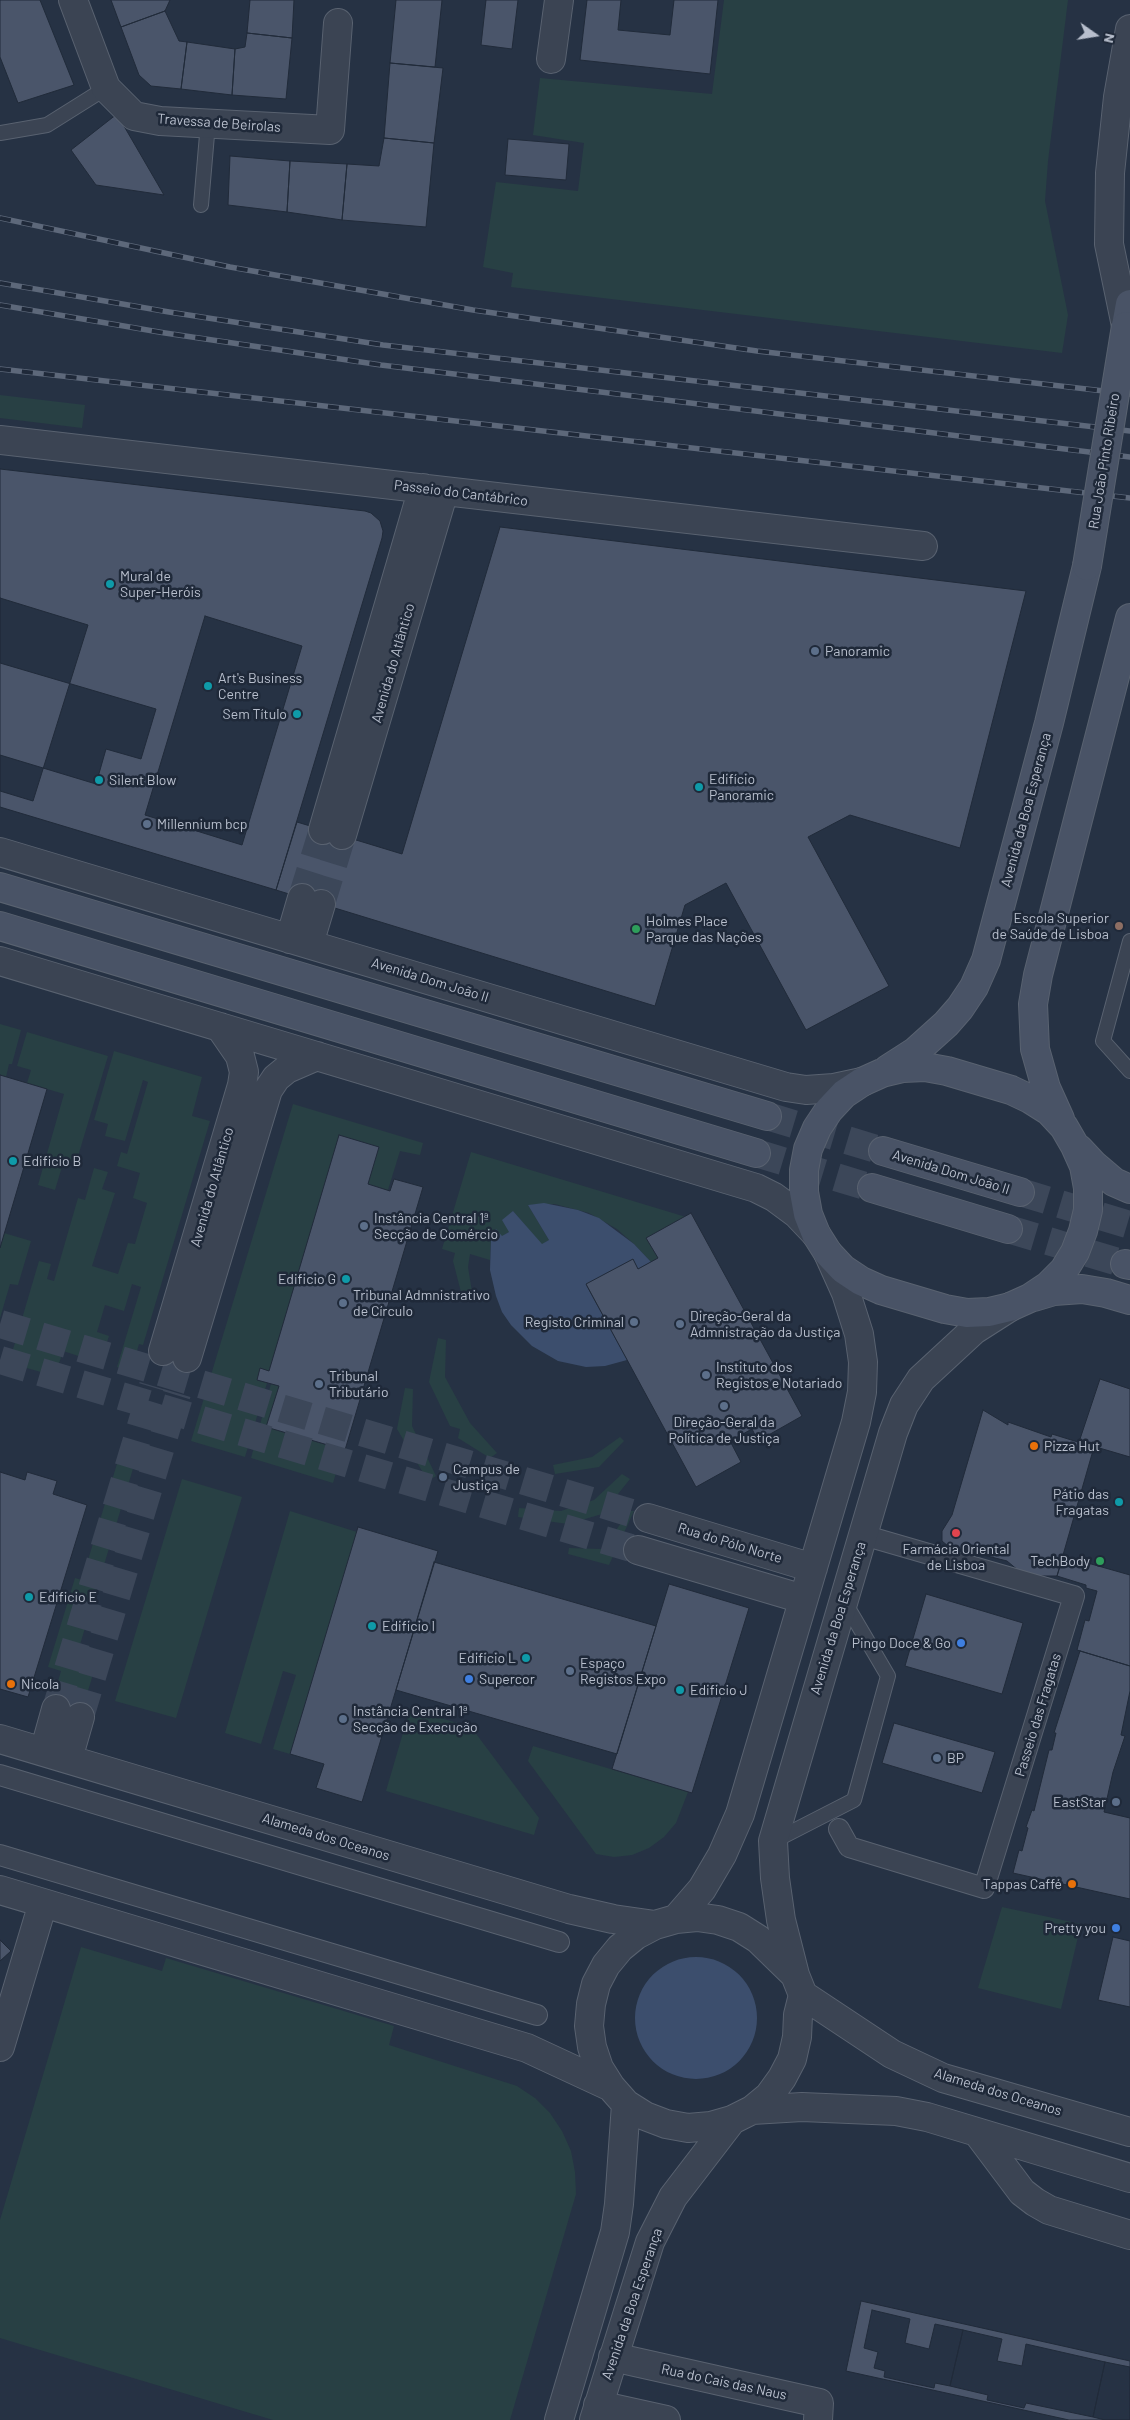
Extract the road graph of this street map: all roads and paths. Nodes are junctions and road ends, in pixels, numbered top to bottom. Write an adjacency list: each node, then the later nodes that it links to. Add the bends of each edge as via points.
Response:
1 (73, 0): 6 (street, Travessa de Beirolas)
2 (560, 0): 5 (street)
3 (338, 23): 7 (street, Travessa de Beirolas, via 330,130)
4 (1130, 29): 10 (street, Rua João Pinto Ribeiro, via 1118,97 1109,182 1109,244)
5 (551, 59)
6 (106, 88): 7 (street, Travessa de Beirolas, via 134,116 160,121); 8 (lane, via 47,125)
7 (208, 123): 9 (lane)
8 (0, 133)
9 (201, 205)
10 (1128, 315): 14 (main road, Rua João Pinto Ribeiro, bridge)
11 (0, 440): 12 (street, Passeio do Cantábrico)
12 (433, 490): 13 (street, Passeio do Cantábrico); 16 (street, Avenida do Atlântico)
13 (922, 546)
14 (1087, 566): 27 (main road, Avenida da Boa Esperança, via 986,960 974,986 946,1024 916,1051)
15 (1130, 618): 29 (main road, via 1033,1004 1035,1049 1046,1088)
16 (332, 833)
17 (0, 852): 22 (street, Avenida Dom João II)
18 (0, 887): 28 (main road)
19 (312, 901): 22 (street)
20 (0, 926): 31 (main road)
21 (1130, 941): 26 (lane, via 1103,1041)
22 (300, 942): 27 (street, Avenida Dom João II, via 786,1087 806,1090 834,1088)
23 (0, 962): 24 (street)
24 (220, 1027): 25 (street); 25 (street, Avenida do Atlântico, via 240,1056 244,1072 175,1354 268,1090 286,1069)
25 (317, 1056): 36 (street, via 756,1188 797,1214)
26 (1130, 1071)
27 (872, 1077): 29 (main road, via 903,1068 925,1067 1011,1090 1049,1111); 36 (main road, Avenida da Boa Esperança, via 844,1094 829,1110 808,1149 804,1192 808,1214)
28 (767, 1116)
29 (1070, 1136): 33 (main road, via 1094,1166 1114,1182); 38 (main road, via 1084,1166 1088,1188 1088,1210 1083,1231 1064,1270 1048,1286)
30 (883, 1151): 34 (main road, Avenida Dom João II)
31 (756, 1153)
32 (872, 1188): 35 (main road)
33 (1130, 1189)
34 (1020, 1192)
35 (1008, 1229)
36 (822, 1244): 38 (main road, via 855,1277 881,1290 967,1313 989,1312); 42 (street, via 846,1293 859,1334 863,1362 856,1422)
37 (1130, 1300): 38 (main road, via 1082,1290 1054,1292)
38 (1020, 1303): 40 (street, Avenida da Boa Esperança, via 974,1330 920,1379 904,1405 893,1433)
39 (648, 1518): 42 (street, Rua do Pólo Norte)
40 (863, 1535): 44 (street, Avenida da Boa Esperança); 49 (street, Passeio das Fragatas, via 1074,1596 984,1888 849,1846)
41 (638, 1550): 43 (street)
42 (813, 1568): 43 (street)
43 (804, 1599): 54 (street, via 740,1814 702,1889)
44 (844, 1600): 50 (street, Avenida da Boa Esperança); 50 (lane, via 888,1676 854,1800)
45 (68, 1713): 47 (street)
46 (0, 1739): 47 (street, Alameda dos Oceanos)
47 (56, 1756): 54 (street, Alameda dos Oceanos, via 569,1909 613,1920)
48 (0, 1775): 55 (street)
49 (839, 1828)
50 (773, 1841): 56 (street, Avenida da Boa Esperança, via 774,1878 784,1940)
51 (0, 1855): 57 (street)
52 (0, 1890): 53 (street)
53 (43, 1903): 58 (street); 59 (street, via 527,2048)
54 (665, 1922): 56 (street, Alameda dos Oceanos, via 711,1919 739,1927 758,1939); 59 (street, via 636,1935 620,1948 596,1984 589,2026 592,2047 599,2068)
55 (559, 1942)
56 (799, 1985): 60 (street, Avenida da Boa Esperança, via 792,2059 769,2096); 62 (street, Alameda dos Oceanos, via 892,2054 943,2078)
57 (537, 2015)
58 (0, 2047)
59 (619, 2095): 60 (street, via 645,2116 688,2128 703,2127); 69 (street, via 619,2204 614,2232)
60 (742, 2115): 63 (street, via 802,2107 896,2111); 67 (street, Avenida da Boa Esperança, via 673,2197 650,2242)
61 (1130, 2119): 62 (street, Alameda dos Oceanos)
62 (1092, 2121): 64 (street, Alameda dos Oceanos)
63 (977, 2132): 65 (street); 66 (street, via 1022,2192 1035,2202 1048,2210)
64 (1130, 2132)
65 (1130, 2178)
66 (1130, 2236)
67 (613, 2358): 68 (street, Avenida da Boa Esperança); 71 (street, Rua do Cais das Naus, via 819,2403)
68 (596, 2413): 70 (street)
69 (559, 2420)
70 (666, 2420)
71 (818, 2420)

